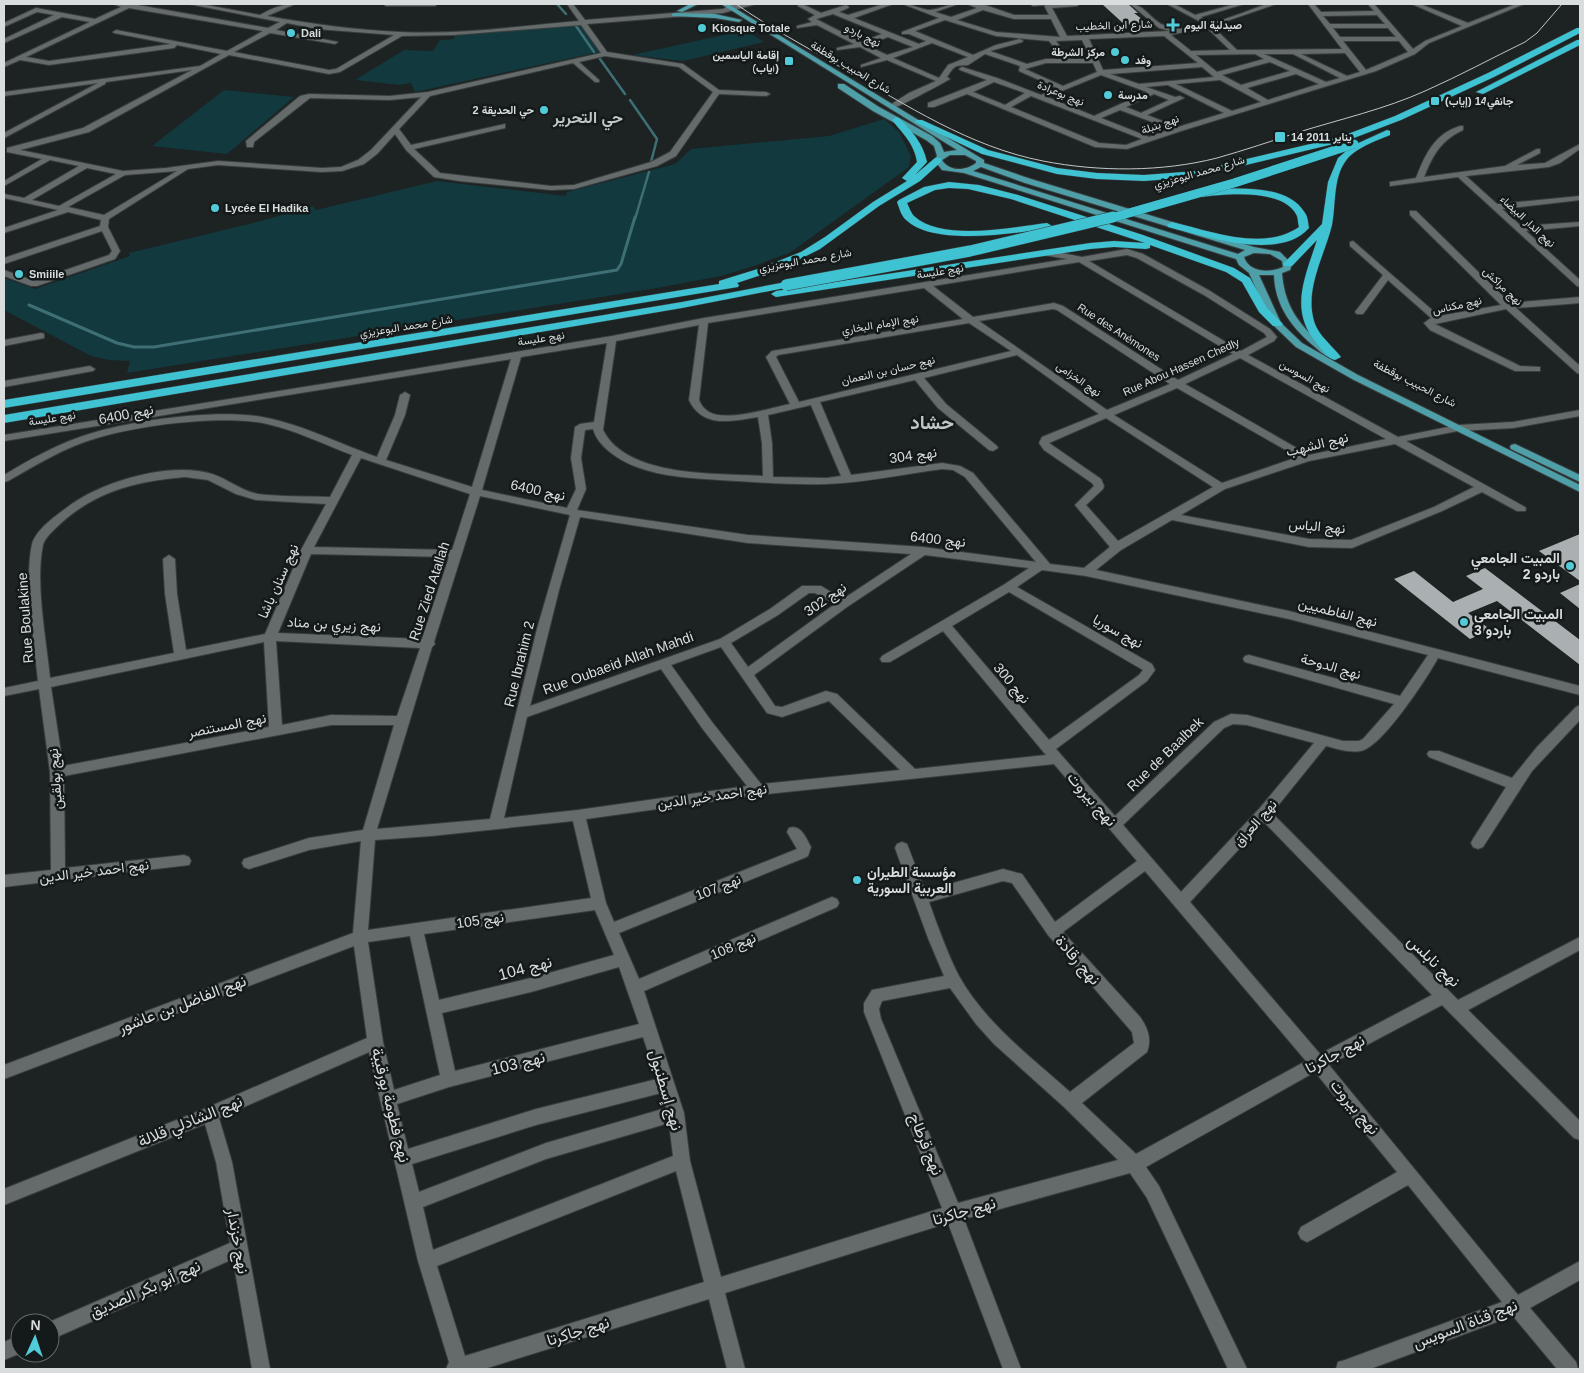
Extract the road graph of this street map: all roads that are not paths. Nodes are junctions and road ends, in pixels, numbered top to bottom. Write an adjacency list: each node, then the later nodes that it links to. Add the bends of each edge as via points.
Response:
1 (50, 4): 35 (street)
2 (116, 4): 27 (street)
3 (192, 4): 43 (street)
4 (216, 4): 43 (street)
5 (292, 4): 43 (street)
6 (386, 4): 7 (street)
7 (435, 4)
8 (570, 4): 53 (street)
9 (695, 4): 38 (main road)
10 (752, 4): 32 (street)
11 (890, 4): 49 (street)
12 (906, 4): 37 (street)
13 (956, 4): 37 (street)
14 (970, 4): 34 (street)
15 (991, 4): 34 (street)
16 (1033, 4): 17 (street)
17 (1042, 4)
18 (1077, 4): 30 (street)
19 (1133, 4): 68 (street)
20 (1181, 4): 31 (street)
21 (1241, 4): 47 (street)
22 (1274, 4): 58 (street, شارع ابن الخطيب)
23 (1311, 4): 40 (street)
24 (1371, 4): 41 (street)
25 (1415, 4): 60 (street)
26 (1521, 4): 60 (street, نهج بنبلة)
27 (131, 5): 54 (street); 64 (street)
28 (800, 5): 44 (street)
29 (1049, 5): 30 (street); 46 (street)
30 (1059, 5)
31 (1171, 5): 47 (street)
32 (725, 7): 38 (street); 51 (main road, شارع الحبيب بوقطفة); 140 (main road, شارع الحبيب بوقطفة)
33 (846, 7): 36 (street, نهج باردو)
34 (982, 8): 46 (street, via 1014,17); 50 (street)
35 (36, 10): 42 (street); 45 (street)
36 (832, 11): 44 (street, نهج باردو); 49 (street)
37 (929, 12): 50 (street)
38 (677, 13): 51 (main road); 53 (street)
39 (13, 14): 45 (street)
40 (1320, 14): 41 (street); 61 (street)
41 (1379, 14): 62 (street)
42 (60, 15): 54 (street); 79 (street)
43 (264, 15): 48 (street); 55 (street)
44 (819, 15): 57 (street, via 811,18)
45 (23, 16): 59 (street)
46 (1055, 17): 75 (street)
47 (1194, 17): 58 (street)
48 (294, 18): 53 (street, via 361,28 409,30); 55 (street)
49 (848, 18): 52 (street); 71 (street)
50 (947, 19): 66 (street); 70 (street)
51 (739, 20): 103 (main road, شارع الحبيب بوقطفة)
52 (840, 20)
53 (583, 21): 69 (street, via 454,33); 95 (street)
54 (96, 22): 96 (street)
55 (286, 22): 64 (street); 69 (street)
56 (831, 23): 57 (street)
57 (820, 24): 63 (street); 84 (street, نهج باردو)
58 (1209, 24): 68 (street, شارع ابن الخطيب); 89 (street)
59 (4, 25)
60 (1466, 25): 94 (street, نهج بنبلة, via 1424,43)
61 (1329, 26): 62 (street); 76 (street)
62 (1390, 26): 78 (street)
63 (799, 28)
64 (269, 30): 80 (street); 92 (street)
65 (1580, 30): 155 (highway, شارع محمد البوعزيزي, via 1398,118)
66 (908, 31): 71 (street); 77 (street)
67 (116, 32): 83 (street)
68 (1162, 32): 73 (street, شارع ابن الخطيب); 93 (street)
69 (401, 34): 92 (street, via 334,72)
70 (996, 34): 72 (street, شارع ابن الخطيب); 82 (street)
71 (892, 35): 84 (street); 85 (street)
72 (1041, 38): 74 (street, شارع ابن الخطيب); 82 (street, شارع ابن الخطيب)
73 (1085, 38): 75 (street, شارع ابن الخطيب); 101 (street)
74 (1051, 39): 75 (street, شارع ابن الخطيب); 102 (street)
75 (1065, 39)
76 (1339, 39): 78 (street); 87 (street)
77 (932, 40): 85 (street); 98 (street)
78 (1402, 40): 94 (street)
79 (4, 41)
80 (335, 42)
81 (1580, 42): 134 (highway)
82 (1007, 43): 88 (street, شارع ابن الخطيب)
83 (185, 44): 92 (street); 96 (street, via 50,63)
84 (859, 45): 86 (street); 97 (street, نهج باردو)
85 (919, 47): 97 (street)
86 (839, 48)
87 (1346, 51): 91 (street); 112 (street)
88 (986, 52): 98 (street, شارع ابن الخطيب); 108 (street)
89 (1235, 52): 90 (street); 93 (street)
90 (1253, 52): 91 (street); 99 (street)
91 (1292, 52): 115 (street)
92 (230, 53): 105 (street)
93 (1188, 53): 107 (street)
94 (1413, 53): 112 (street, نهج بنبلة)
95 (605, 54): 100 (street); 125 (street, via 681,65)
96 (20, 58): 104 (street)
97 (886, 58): 106 (street); 118 (street, نهج باردو)
98 (972, 58): 109 (street); 118 (street, شارع ابن الخطيب, via 950,66)
99 (1270, 60): 111 (street); 113 (street)
100 (574, 61): 117 (street); 132 (street)
101 (1094, 61): 102 (street); 110 (street)
102 (1069, 62): 108 (street, via 1043,62)
103 (806, 63)
104 (5, 64)
105 (207, 66): 114 (street); 161 (street, via 86,130)
106 (863, 66)
107 (1203, 66): 110 (street); 113 (street)
108 (1025, 68): 123 (street)
109 (962, 69): 116 (street, نهج بوعرادة); 118 (street)
110 (1101, 72): 121 (street); 123 (street)
111 (1296, 72): 122 (street); 124 (street)
112 (1364, 74): 115 (street, نهج بنبلة)
113 (1218, 77): 120 (street); 124 (street)
114 (112, 78): 128 (street); 154 (street)
115 (1348, 78): 122 (street, نهج بنبلة)
116 (995, 80): 126 (street); 129 (street, نهج بوعرادة)
117 (598, 81)
118 (941, 81): 140 (street)
119 (837, 83): 147 (main road, شارع الحبيب بوقطفة)
120 (1168, 83): 121 (street); 130 (street)
121 (1137, 85): 127 (street)
122 (1326, 86): 138 (street, نهج بنبلة)
123 (1063, 88): 135 (street)
124 (1240, 88): 138 (street)
125 (717, 92): 133 (street); 159 (street, via 673,154 654,164 574,187 551,188 446,177 437,174)
126 (967, 92): 139 (street); 141 (street, نهج بنبلة)
127 (1153, 92): 137 (street); 142 (street)
128 (15, 93): 131 (street); 136 (street)
129 (1031, 93): 135 (street, نهج بوعرادة); 141 (street)
130 (1189, 93): 137 (street); 144 (street)
131 (4, 94)
132 (428, 94): 151 (street); 157 (street, via 390,98 309,96 250,141)
133 (766, 94)
134 (1471, 95)
135 (1041, 97): 146 (street, نهج بوعرادة)
136 (4, 99)
137 (1176, 100): 145 (street)
138 (1269, 104): 144 (street, نهج بنبلة)
139 (931, 105)
140 (893, 107): 148 (main road, شارع الحبيب بوقطفة)
141 (1006, 107): 156 (street, نهج بنبلة, via 1098,145 1127,147)
142 (1119, 107): 145 (street); 146 (street)
143 (1436, 111): 153 (highway, شارع محمد البوعزيزي)
144 (1233, 114): 152 (street, نهج بنبلة)
145 (1141, 115): 152 (street)
146 (1095, 118): 156 (street, نهج بوعرادة)
147 (896, 120): 164 (main road, شارع الحبيب بوقطفة, via 937,145); 179 (highway, via 918,144 922,162)
148 (918, 122): 155 (highway, via 985,152 1025,164 1097,176 1144,178 1224,169); 162 (main road, شارع الحبيب بوقطفة)
149 (502, 126): 159 (street)
150 (1460, 128): 172 (street, via 1436,143)
151 (396, 130): 159 (street); 167 (street, via 360,162 342,169 238,163)
152 (1178, 130): 156 (street, نهج بنبلة)
153 (1386, 133): 177 (highway, شارع محمد البوعزيزي, bridge); 186 (highway, via 1356,148 1341,160 1333,183)
154 (4, 136)
155 (1343, 139): 189 (highway, شارع محمد البوعزيزي, via 1173,193)
156 (1150, 140)
157 (250, 145)
158 (1580, 146): 168 (street, via 1553,163)
159 (409, 148)
160 (1537, 151): 168 (street)
161 (8, 152): 163 (street)
162 (966, 153): 164 (main road, via 949,153); 165 (main road, شارع الحبيب بوقطفة, via 977,157)
163 (50, 157): 166 (street); 173 (street)
164 (940, 158): 169 (main road, via 941,166); 179 (highway, via 929,170)
165 (980, 164): 169 (main road); 188 (main road, شارع الحبيب بوقطفة)
166 (85, 166): 170 (street); 180 (street)
167 (191, 167): 170 (street); 185 (street)
168 (1504, 168): 171 (street)
169 (964, 171): 197 (main road)
170 (123, 173): 183 (street)
171 (1460, 175): 172 (street); 182 (street, نهج الدار البيضاء)
172 (1419, 181): 174 (street)
173 (4, 184)
174 (1393, 184)
175 (4, 196): 176 (street)
176 (15, 198): 180 (street); 181 (street)
177 (1183, 198): 188 (highway, via 1220,191 1260,192 1299,210 1304,218 1304,228 1288,240 1252,242); 205 (highway, شارع محمد البوعزيزي, bridge, via 1014,242)
178 (1580, 198): 182 (street)
179 (884, 199): 208 (highway, via 794,259 759,274)
180 (26, 200): 183 (street)
181 (4, 202)
182 (1496, 207): 190 (street, نهج الدار البيضاء)
183 (64, 209): 185 (street); 191 (street)
184 (1413, 213): 211 (street, نهج مراكش)
185 (104, 223): 199 (street); 203 (street, via 116,251 112,257 34,284)
186 (1327, 224): 200 (highway); 223 (highway, via 1309,288 1307,317 1319,340)
187 (1580, 224): 190 (street)
188 (1172, 225): 194 (main road, شارع الحبيب بوقطفة)
189 (1046, 226): 195 (highway, via 944,233 917,225 908,218 902,202 937,186 972,186); 205 (highway, شارع محمد البوعزيزي)
190 (1519, 229): 206 (street, نهج الدار البيضاء)
191 (4, 231)
192 (1353, 244): 204 (street)
193 (1090, 246): 195 (highway, via 1138,244); 196 (highway); 198 (street, via 1081,253)
194 (1253, 250): 197 (main road); 200 (main road, شارع الحبيب بوقطفة, via 1276,253)
195 (1180, 251): 216 (highway, via 1230,270 1246,280 1263,310)
196 (1047, 253): 198 (street); 208 (highway, via 792,291)
197 (1240, 257): 201 (main road, via 1242,264)
198 (1080, 260): 207 (street, نهج عليسة); 222 (street, نهج السوسن); 222 (street, Rue Abou Hassen Chedly, via 1119,253 1135,254 1271,334 1271,339)
199 (4, 262)
200 (1288, 264): 202 (main road)
201 (1253, 270): 202 (main road); 216 (main road)
202 (1278, 272): 223 (main road, شارع الحبيب بوقطفة, via 1280,294 1292,321 1305,336)
203 (4, 273)
204 (1387, 275): 212 (street); 213 (street)
205 (783, 281): 208 (highway, شارع محمد البوعزيزي)
206 (1580, 284)
207 (926, 285): 214 (street, نهج الخزامى); 215 (street, نهج عليسة)
208 (680, 299): 232 (highway, شارع محمد البوعزيزي); 237 (highway, شارع محمد البوعزيزي)
209 (1580, 300): 211 (street, نهج مكناس)
210 (1047, 306): 214 (street, نهج الإمام البخاري); 229 (street, Rue des Anémones, via 1060,308)
211 (1508, 306): 213 (street, نهج مكناس); 226 (street, نهج مراكش)
212 (1360, 312)
213 (1438, 319): 225 (street, نهج مكناس, via 1429,323 1433,328 1518,369)
214 (971, 320): 220 (street, نهج الخزامى); 233 (street, نهج الإمام البخاري, via 775,353 771,357)
215 (704, 321): 218 (street, نهج عليسة); 234 (street, نهج حسان بن النعمان, via 694,388 696,407 708,416 718,418)
216 (1277, 324): 241 (main road, شارع الحبيب بوقطفة, via 1299,345)
217 (41, 336): 219 (street)
218 (612, 339): 221 (street, نهج عليسة); 239 (street)
219 (4, 343)
220 (1019, 352): 227 (street, نهج حسان بن النعمان); 236 (street, نهج الخزامى)
221 (517, 355): 238 (street, نهج عليسة); 255 (street, Rue Zied Atallah)
222 (1241, 355): 229 (street, Rue Abou Hassen Chedly); 243 (street, نهج السوسن)
223 (1335, 357): 240 (main road, شارع الحبيب بوقطفة)
224 (90, 369): 228 (street)
225 (1537, 369)
226 (1580, 371)
227 (917, 376): 231 (street, نهج حسان بن النعمان); 244 (street, via 942,406)
228 (4, 384)
229 (1177, 384): 236 (street, Rue Abou Hassen Chedly); 246 (street, Rue des Anémones)
230 (405, 395): 247 (street, via 400,415)
231 (814, 401): 233 (street, نهج حسان بن النعمان); 249 (street)
232 (4, 404)
233 (795, 404): 234 (street, نهج حسان بن النعمان)
234 (763, 413): 251 (street)
235 (1580, 413): 240 (street, نهج الشهب, via 1513,425)
236 (1106, 414): 252 (street, نهج الخزامى); 260 (street, Rue Abou Hassen Chedly, via 1046,438 1044,443 1096,481 1097,491 1080,505)
237 (4, 419)
238 (150, 419): 242 (street, نهج عليسة); 245 (street, نهج 6400, via 261,420 289,427); 248 (street, نهج 6400, via 92,436 46,455)
239 (599, 425): 251 (street, نهج 304, via 602,438 612,449 640,465 675,473); 258 (street, Rue Ibrahim 2, via 580,427 576,458 581,489)
240 (1474, 427): 241 (street, نهج الشهب); 250 (main road, شارع الحبيب بوقطفة)
241 (1458, 428): 243 (street, نهج الشهب); 254 (main road, شارع الحبيب بوقطفة)
242 (4, 438)
243 (1397, 441): 246 (street, نهج الشهب); 253 (street, نهج السوسن)
244 (993, 448)
245 (358, 454): 247 (street, نهج 6400); 256 (street, نهج سنان باشا)
246 (1307, 458): 252 (street, نهج الشهب)
247 (380, 460): 255 (street, نهج 6400)
248 (4, 479)
249 (848, 479): 251 (street, نهج 304); 265 (street, نهج 304, via 942,466 962,470)
250 (1580, 479)
251 (768, 480)
252 (1221, 487): 259 (street, نهج الشهب)
253 (1483, 488): 257 (street, نهج السوسن); 259 (street, نهج الياس, via 1367,540 1344,544 1303,542)
254 (1580, 489)
255 (476, 492): 258 (street, نهج 6400); 263 (street, Rue Zied Atallah)
256 (333, 501): 261 (street, نهج سنان باشا); 279 (street, Rue Boulakine, via 256,497 210,477 185,474 151,477 118,485 83,500 60,518 38,544 36,579)
257 (1521, 509)
258 (573, 513): 262 (street, نهج 6400, via 764,541); 284 (street, Rue Ibrahim 2)
259 (1168, 516): 260 (street, نهج الشهب)
260 (1116, 547): 266 (street, نهج الشهب)
261 (307, 550): 263 (street); 270 (street, نهج سنان باشا)
262 (923, 552): 265 (street, نهج 6400); 268 (street, نهج 302)
263 (457, 554): 272 (street, Rue Zied Atallah)
264 (169, 559): 274 (street)
265 (1044, 566): 266 (street, نهج 6400); 267 (street)
266 (1086, 572): 273 (street, نهج الفاطميين, via 1288,615)
267 (1010, 587): 269 (street); 289 (street, نهج سوريا, via 1148,667 1143,678)
268 (843, 604): 271 (street, Rue Oubaeid Allah Mahdi, via 816,589 806,589); 278 (street, نهج 302)
269 (945, 625): 275 (street); 289 (street, نهج 300)
270 (270, 637): 272 (street, نهج زيري بن مناد); 274 (street, نهج زيري بن مناد); 287 (street, نهج سنان باشا)
271 (724, 642): 277 (street, Rue Oubaeid Allah Mahdi); 278 (street)
272 (429, 644): 285 (street, Rue Zied Atallah)
273 (1435, 653): 280 (street, نهج الفاطميين); 282 (street)
274 (180, 654): 279 (street, نهج زيري بن مناد)
275 (886, 659)
276 (1249, 659): 282 (street, نهج الدوحة)
277 (663, 663): 284 (street, Rue Oubaeid Allah Mahdi); 294 (street, via 707,726)
278 (746, 674): 292 (street, via 771,710 776,712 826,696 833,697)
279 (44, 683): 281 (street, نهج زيري بن مناد); 291 (street, نهج بولقين)
280 (1580, 690)
281 (4, 692)
282 (1404, 702): 288 (street, Rue de Baalbek, via 1361,746)
283 (1580, 710): 286 (street)
284 (522, 714): 297 (street, Rue Ibrahim 2)
285 (402, 721): 287 (street, نهج المستنصر, via 331,720); 300 (street, Rue Zied Atallah)
286 (1576, 725): 293 (street, via 1549,743)
287 (276, 731): 291 (street, نهج المستنصر)
288 (1323, 741): 295 (street, نهج العراق); 298 (street, Rue de Baalbek, via 1246,720 1227,720)
289 (1052, 753): 292 (street, نهج احمد خير الدين); 298 (street, نهج بيروت)
290 (1434, 754): 293 (street)
291 (58, 772): 306 (street, نهج بولقين)
292 (911, 773): 294 (street, نهج احمد خير الدين)
293 (1516, 785): 301 (street)
294 (758, 790): 296 (street, نهج احمد خير الدين)
295 (1264, 813): 309 (street, نهج العراق); 320 (street, نهج نابلس)
296 (578, 816): 297 (street, نهج احمد خير الدين); 310 (street, نهج إسطنبول)
297 (496, 824): 300 (street, نهج احمد خير الدين)
298 (1114, 825): 304 (street, نهج بيروت)
299 (794, 832): 313 (street, نهج 107, via 804,846 800,854)
300 (368, 836): 305 (street, نهج احمد خير الدين, via 328,839); 315 (street, نهج فطومة بورقيبة)
301 (1478, 844)
302 (902, 848): 308 (street)
303 (184, 861): 306 (street, نهج احمد خير الدين)
304 (1146, 862): 309 (street, نهج بيروت); 314 (street)
305 (250, 863)
306 (58, 876): 307 (street, نهج احمد خير الدين)
307 (4, 881)
308 (921, 898): 314 (street, نهج رقادة, via 1003,875 1010,876 1017,878); 318 (street)
309 (1182, 901): 325 (street, نهج بيروت)
310 (599, 903): 312 (street, نهج 105); 313 (street, نهج إسطنبول)
311 (832, 903): 319 (street, نهج 108)
312 (416, 929): 315 (street, نهج 105); 321 (street)
313 (611, 930): 317 (street, نهج إسطنبول)
314 (1052, 931): 330 (street, نهج رقادة, via 1135,1022 1143,1040 1141,1047)
315 (360, 937): 324 (street, نهج فطومة بورقيبة); 326 (street, نهج الفاضل بن عاشور)
316 (1580, 943): 322 (street)
317 (624, 959): 319 (street, نهج إسطنبول); 321 (street, نهج 104)
318 (954, 981): 330 (street, via 1000,1039); 340 (street, نهج قرطاج, via 877,995 870,1009)
319 (634, 988): 323 (street, نهج إسطنبول)
320 (1444, 996): 322 (street, نهج نابلس); 325 (street, نهج جاكرتا)
321 (435, 1008): 327 (street)
322 (1457, 1008): 333 (street, نهج نابلس)
323 (648, 1029): 327 (street, نهج 103); 328 (street, نهج إسطنبول)
324 (376, 1042): 329 (street, نهج فطومة بورقيبة); 331 (street, نهج الشادلي قلالة)
325 (1317, 1063): 336 (street, نهج جاكرتا); 337 (street, نهج بيروت)
326 (4, 1072)
327 (449, 1080): 329 (street, نهج 103)
328 (666, 1084): 332 (street, نهج إسطنبول); 334 (street, via 536,1117)
329 (388, 1099): 334 (street, نهج فطومة بورقيبة)
330 (1070, 1102): 336 (street)
331 (210, 1114): 338 (street, نهج الشادلي قلالة); 342 (street, نهج خزندار, via 224,1162)
332 (676, 1114): 335 (street, نهج إسطنبول); 339 (street, via 546,1151)
333 (1580, 1132)
334 (404, 1159): 339 (street, نهج فطومة بورقيبة)
335 (682, 1161): 343 (street); 345 (street, نهج إسطنبول)
336 (1134, 1164): 340 (street, نهج جاكرتا); 352 (street, via 1153,1192)
337 (1410, 1174): 341 (street); 346 (street, نهج بيروت)
338 (4, 1197)
339 (414, 1202): 343 (street, نهج فطومة بورقيبة)
340 (954, 1213): 345 (street, نهج جاكرتا); 351 (street, نهج قرطاج)
341 (1306, 1233)
342 (240, 1247): 347 (street, نهج أبو بكر الصديق); 348 (street, نهج خزندار)
343 (428, 1261): 349 (street, نهج فطومة بورقيبة)
344 (1580, 1270): 346 (street, نهج قناة السويس)
345 (715, 1288): 349 (street, نهج جاكرتا); 350 (street, نهج إسطنبول)
346 (1516, 1306): 353 (street, نهج قناة السويس); 354 (street, نهج بيروت)
347 (60, 1327)
348 (261, 1369)
349 (458, 1369)
350 (736, 1369)
351 (1012, 1369)
352 (1238, 1369)
353 (1345, 1369)
354 (1569, 1369)

